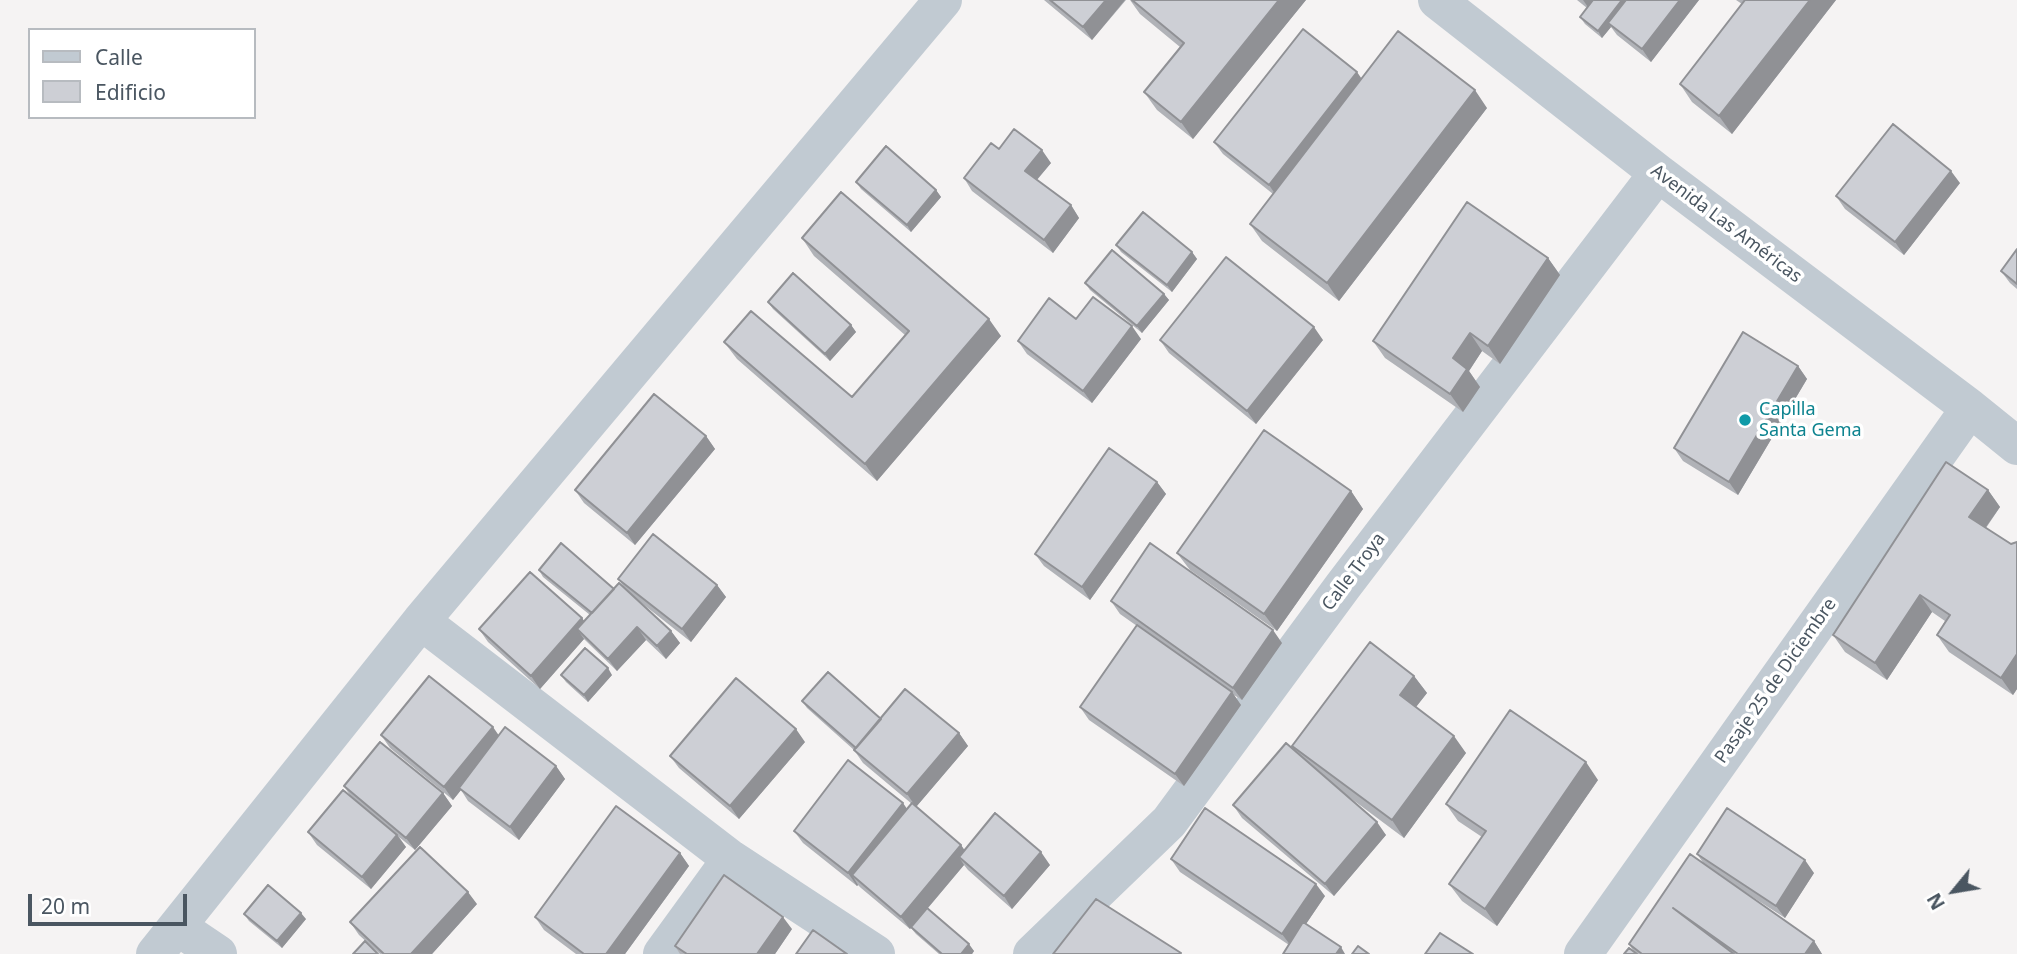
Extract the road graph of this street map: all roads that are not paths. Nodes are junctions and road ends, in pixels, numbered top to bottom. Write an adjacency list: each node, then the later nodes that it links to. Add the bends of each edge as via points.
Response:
1 (943, 0): 6 (street)
2 (1437, 0): 3 (street, Avenida Las Américas)
3 (1658, 173): 4 (street, Avenida Las Américas); 12 (street, Calle Troya, via 1169,822)
4 (1970, 408): 5 (street, Avenida Las Américas); 13 (street, Pasaje 25 de Diciembre)
5 (2017, 446)
6 (421, 621): 7 (street); 8 (street)
7 (731, 859): 10 (street); 11 (street)
8 (167, 940): 9 (street)
9 (218, 954)
10 (662, 954)
11 (876, 954)
12 (1032, 954)
13 (1583, 954)

